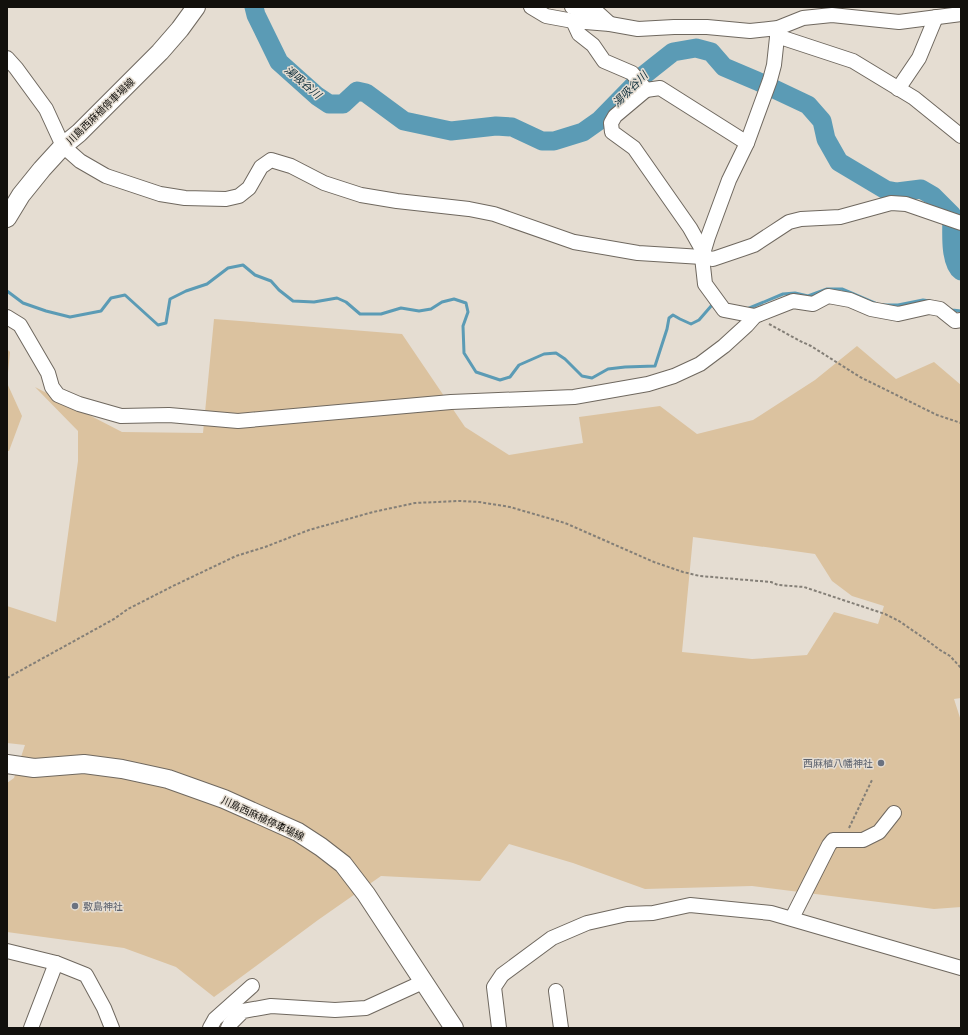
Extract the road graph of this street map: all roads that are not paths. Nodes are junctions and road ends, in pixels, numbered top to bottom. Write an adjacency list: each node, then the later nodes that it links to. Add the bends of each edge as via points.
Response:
1 (196, 7): 12 (main road, 川島西麻植停車場線, via 160,52)
2 (531, 7): 3 (street, via 546,16)
3 (573, 14): 6 (street, via 638,29 707,27); 8 (street, via 579,34 593,45 604,61 632,73)
4 (961, 14): 5 (street)
5 (936, 17): 6 (street, via 899,22 832,15 803,18); 9 (street, via 919,58)
6 (778, 32): 9 (street, via 853,61); 11 (street, via 769,85)
7 (7, 58): 12 (street, via 46,110)
8 (644, 88): 11 (street, via 660,88); 15 (street, via 615,116 611,123 612,132 634,148 690,228)
9 (898, 89): 10 (street, via 914,98)
10 (961, 136)
11 (747, 143): 15 (street, via 728,180)
12 (63, 146): 13 (main road, 川島西麻植停車場線, via 21,194); 15 (street, via 80,161 106,176 160,194 185,198 226,199 239,196 249,188 260,167 270,160 291,166 360,195 494,214 574,242 638,253)
13 (7, 218)
14 (956, 221): 15 (street, via 906,204 891,203 840,217 789,222 754,245 714,259)
15 (703, 255): 16 (street, via 705,284 724,310)
16 (755, 316): 17 (street, via 724,346 700,364 648,384 574,397 451,402 238,421 169,415 121,416 58,395 20,325); 18 (street, via 793,301 813,304 828,296 898,314 929,307 940,309 955,321)
17 (7, 317)
18 (961, 320)
19 (7, 764): 25 (main road, 川島西麻植停車場線, via 34,768 84,764 168,779 224,799 298,832 343,864 366,894)
20 (894, 813): 21 (street, via 879,832 863,840 833,840 828,845)
21 (792, 918): 24 (street); 33 (street, via 771,913 690,905 653,913 627,914 587,924 552,938 502,976 494,987)
22 (7, 951): 23 (street)
23 (56, 963): 30 (street); 31 (street, via 86,975)
24 (961, 968)
25 (423, 982): 29 (street, via 366,1008 334,1010 271,1006 243,1011); 32 (main road, 川島西麻植停車場線)
26 (252, 986): 28 (street)
27 (556, 991): 34 (street)
28 (213, 1024): 29 (street)
29 (229, 1026)
30 (31, 1028)
31 (112, 1028)
32 (454, 1028)
33 (499, 1028)
34 (561, 1028)

